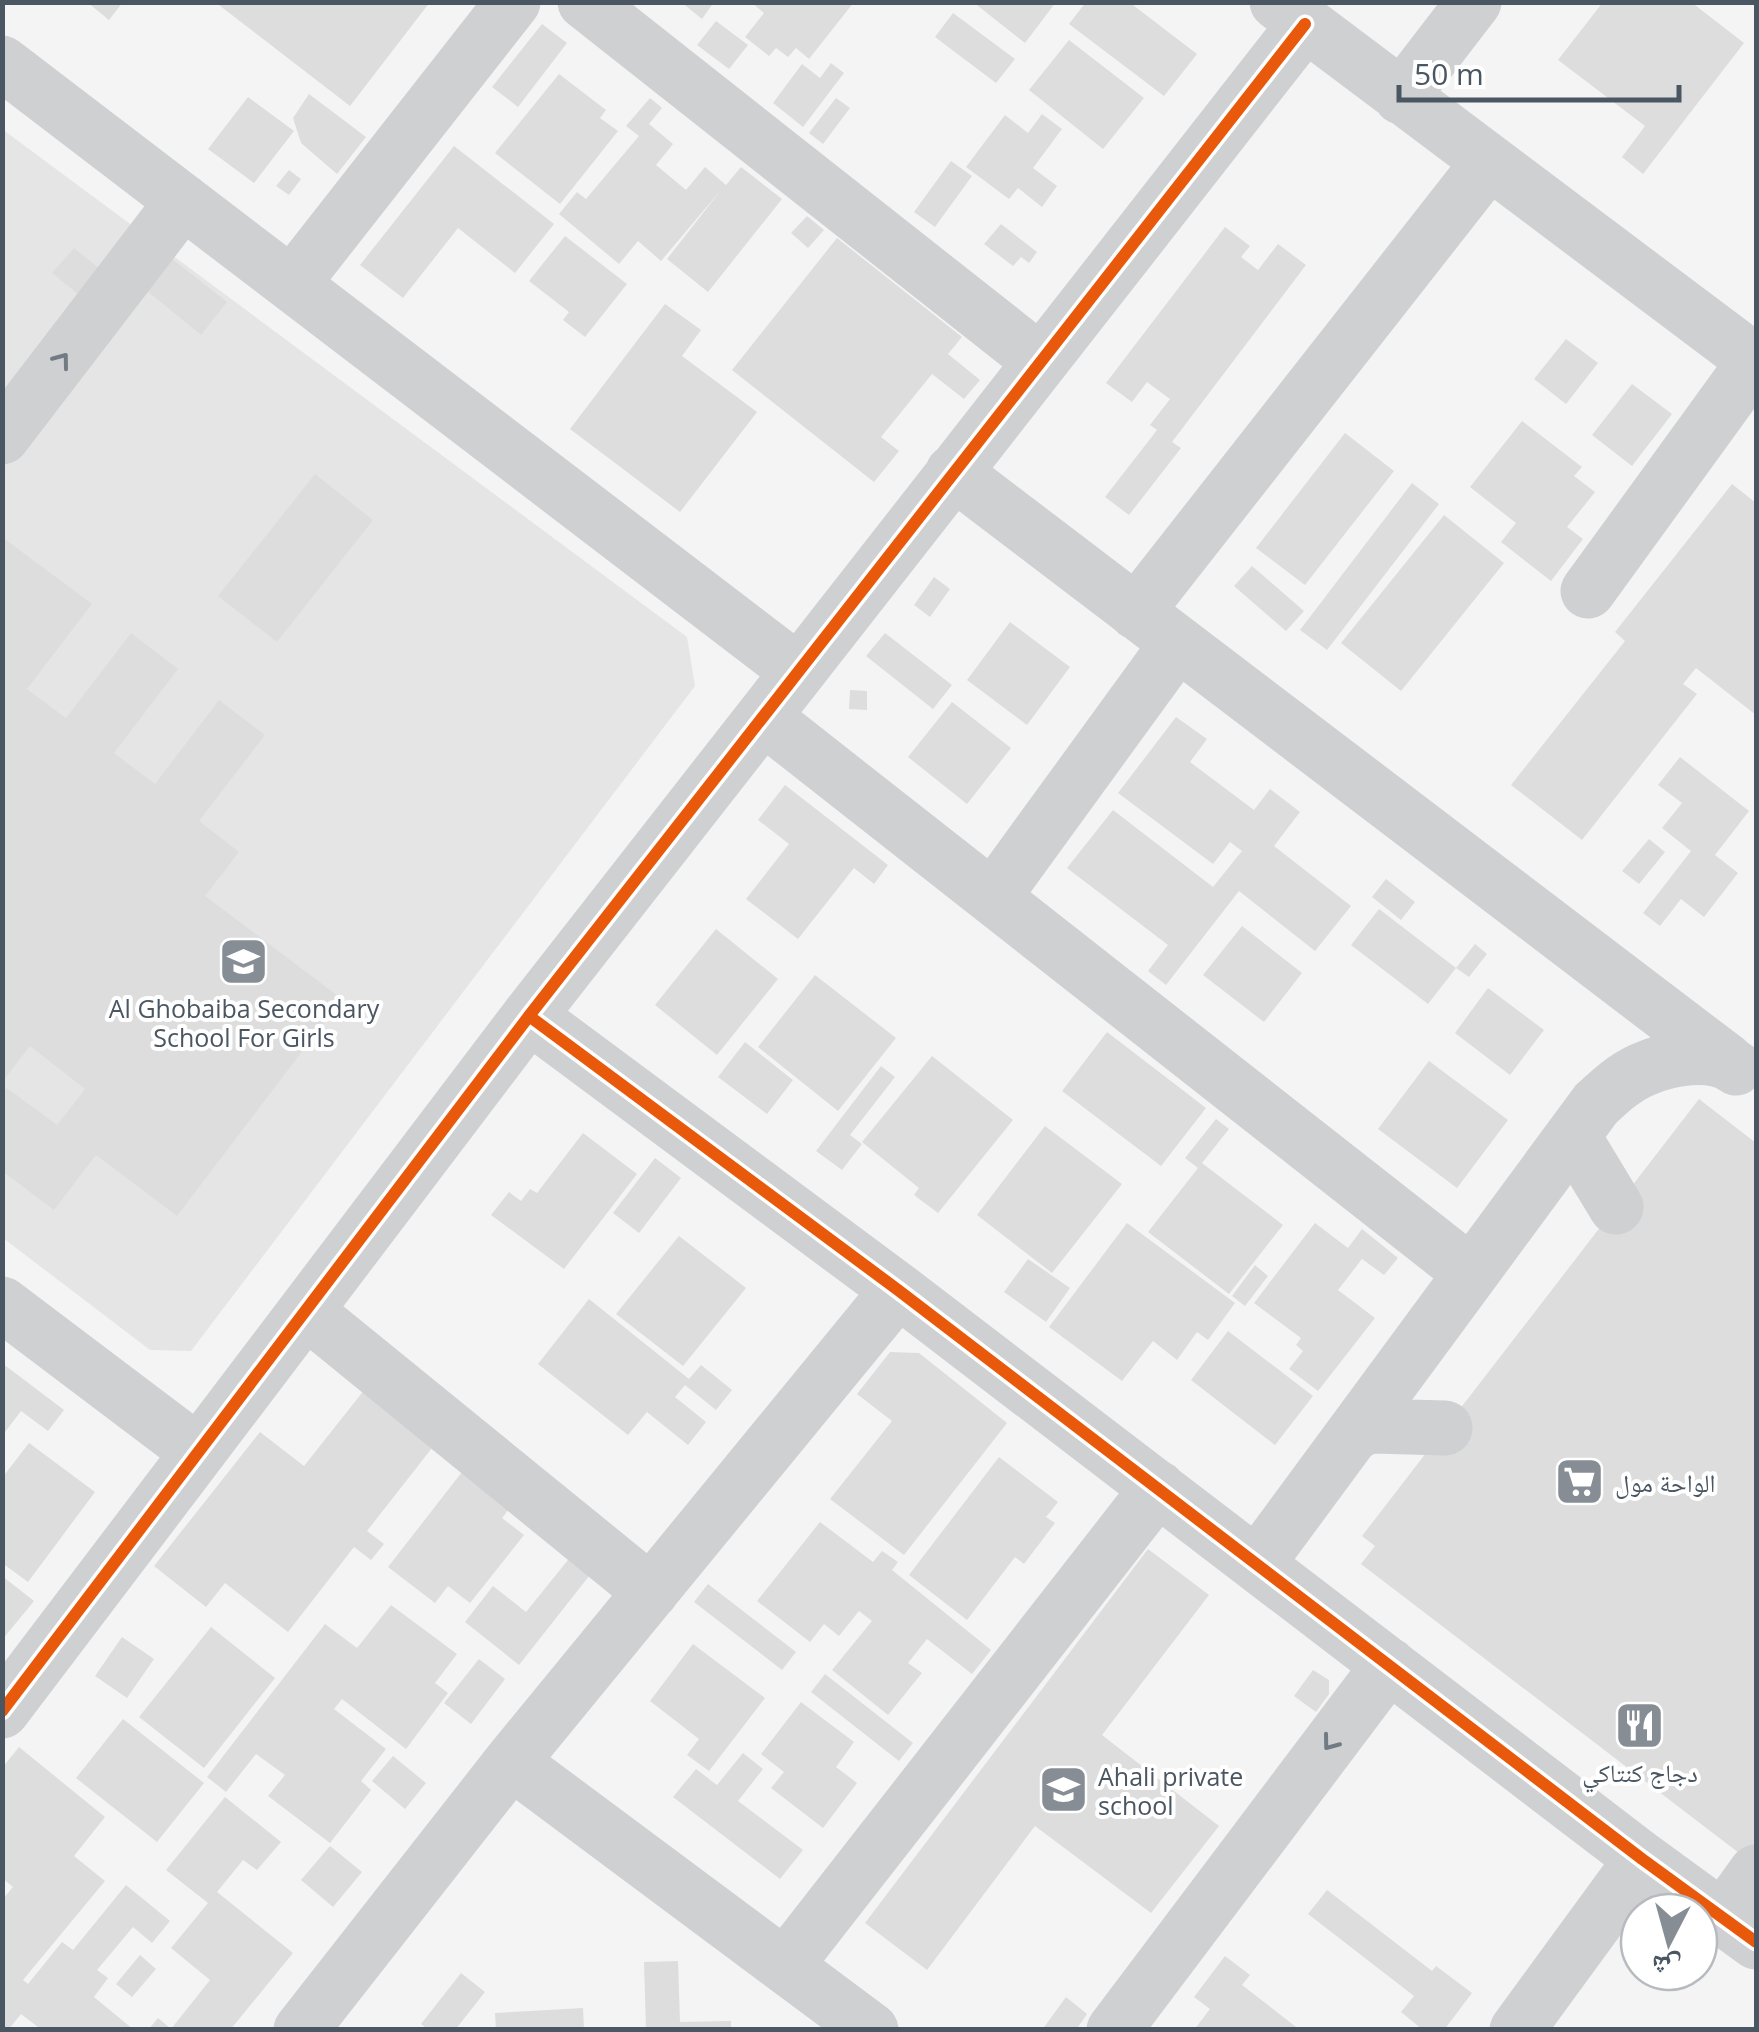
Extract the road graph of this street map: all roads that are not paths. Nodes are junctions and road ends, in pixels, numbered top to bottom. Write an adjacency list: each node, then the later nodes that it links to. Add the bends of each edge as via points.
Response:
1 (513, 2): 9 (street)
2 (586, 2): 10 (street)
3 (1474, 2): 6 (street)
4 (1291, 13): 6 (street); 10 (street)
5 (2, 63): 8 (street)
6 (1401, 97): 7 (street)
7 (1489, 162): 11 (street); 15 (street)
8 (183, 201): 9 (street); 12 (street, one-way to 8)
9 (292, 284): 16 (street)
10 (1040, 361): 13 (street)
11 (1756, 361): 14 (street)
12 (8, 421)
13 (953, 472): 15 (street); 16 (street)
14 (1588, 591)
15 (1156, 628): 18 (street); 20 (street)
16 (798, 671): 17 (street)
17 (762, 717): 18 (street); 19 (street)
18 (993, 898): 23 (street)
19 (529, 1016): 24 (street); 26 (street)
20 (1742, 1073): 21 (street, via 1698,1058 1642,1070 1596,1104)
21 (1573, 1136): 22 (street); 23 (street)
22 (1616, 1207)
23 (1472, 1273): 28 (street)
24 (898, 1290): 30 (street); 32 (street)
25 (2, 1304): 29 (street)
26 (306, 1312): 29 (street); 32 (street)
27 (1445, 1428): 28 (street, via 1374,1426)
28 (1352, 1436): 31 (street)
29 (198, 1452): 34 (street)
30 (1158, 1488): 31 (street); 39 (street)
31 (1257, 1564): 33 (street)
32 (650, 1592): 35 (street)
33 (1389, 1665): 36 (street); 42 (street, one-way to 42)
34 (2, 1711)
35 (512, 1762): 39 (street); 40 (street)
36 (1642, 1859): 38 (street); 43 (street)
37 (1756, 1872): 38 (street)
38 (1740, 1930)
39 (805, 1997): 41 (street)
40 (301, 2030)
41 (872, 2030)
42 (1114, 2030)
43 (1517, 2030)

